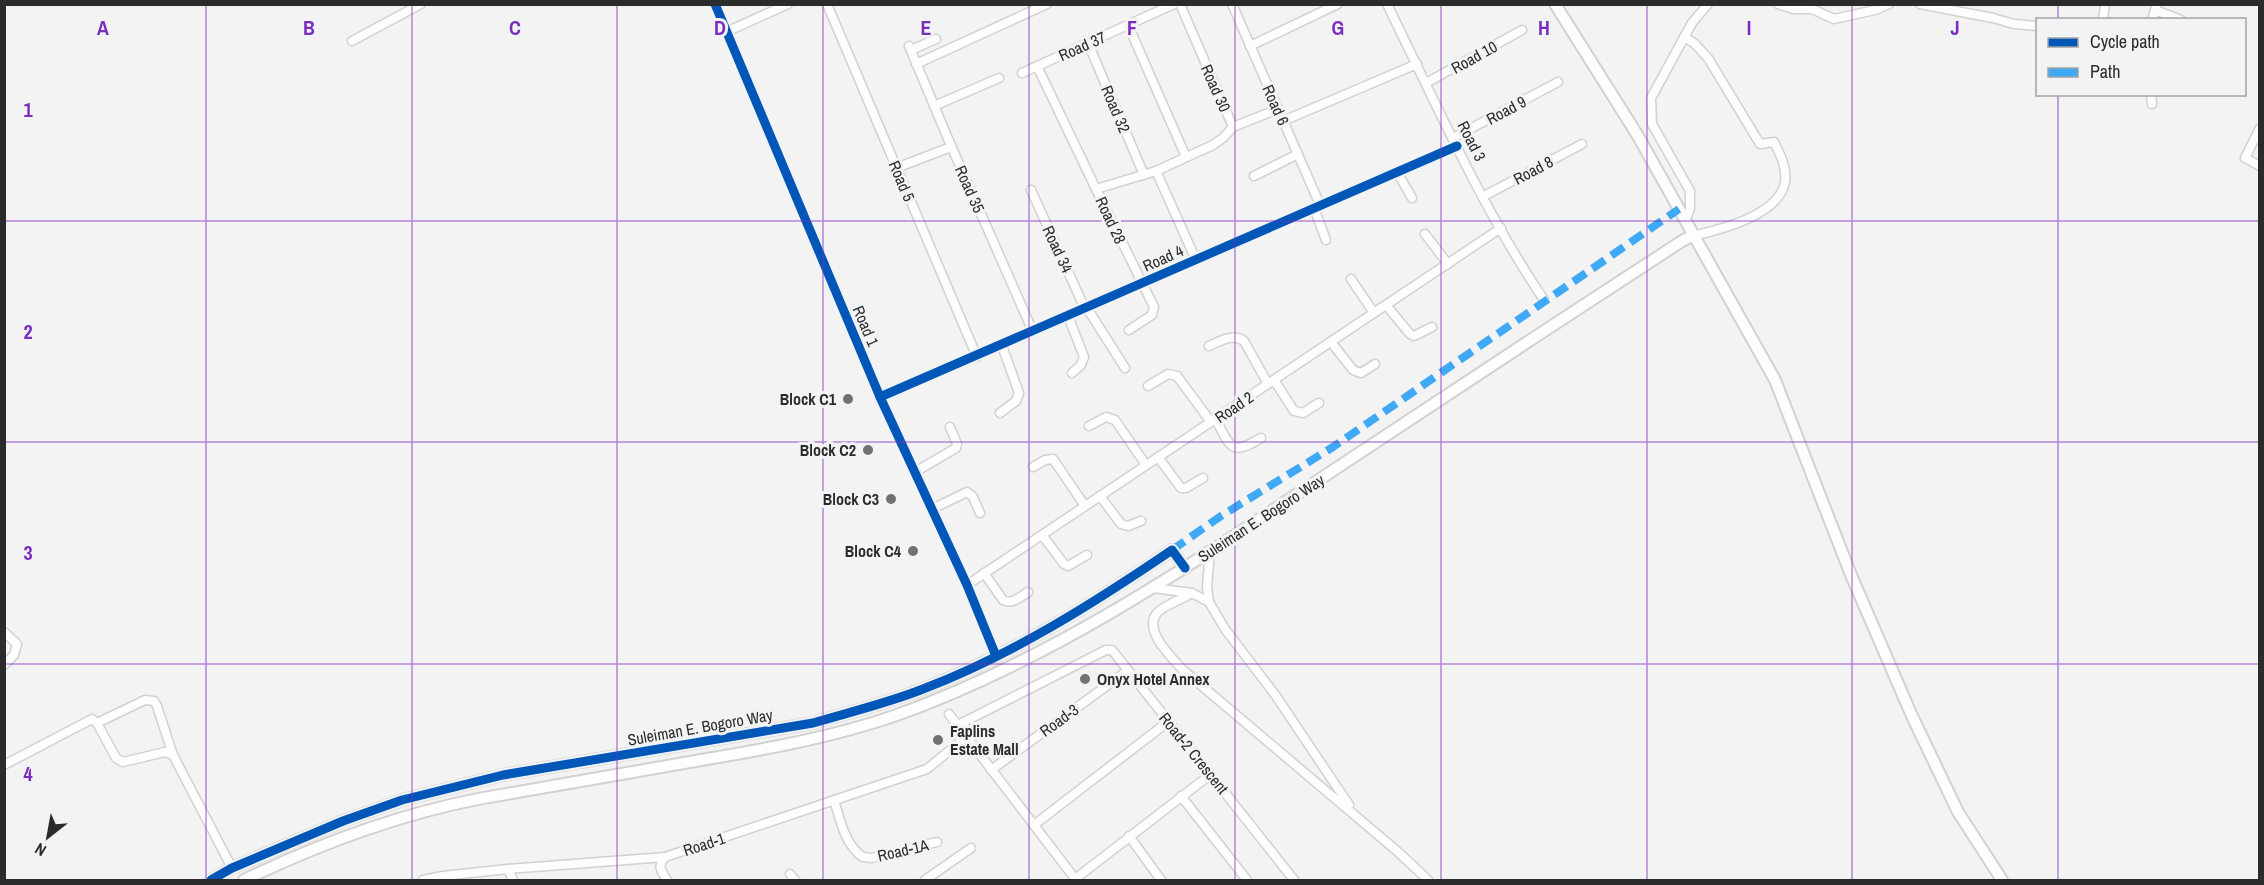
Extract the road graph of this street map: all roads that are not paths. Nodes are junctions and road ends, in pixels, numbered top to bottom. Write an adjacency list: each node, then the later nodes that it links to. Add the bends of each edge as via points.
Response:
1 (421, 4): 24 (street)
2 (715, 4): 21 (street, Road 1)
3 (788, 4): 21 (street)
4 (827, 4): 47 (street, Road 5)
5 (1047, 4): 27 (street)
6 (1174, 4): 18 (street, Road 37)
7 (1180, 4): 39 (street, Road 30)
8 (1232, 4): 26 (street, Road 6)
9 (1338, 4): 26 (street)
10 (1387, 4): 28 (street, Road 3)
11 (1556, 4): 57 (main road, via 1638,136)
12 (1707, 4): 22 (street)
13 (1889, 4): 15 (street, via 1834,19 1812,9)
14 (1920, 4): 19 (street)
15 (1785, 6)
16 (2156, 7): 17 (street)
17 (2177, 18)
18 (1128, 25): 25 (street, Road 37); 45 (street)
19 (2036, 26)
20 (1522, 30): 33 (street, Road 10)
21 (726, 32): 83 (street, Road 1)
22 (1684, 37): 57 (street, via 1651,98 1652,124 1690,191); 60 (street, via 1708,58 1760,144 1774,142 1785,169 1781,191 1763,209 1725,229)
23 (936, 39): 27 (street, Road 35, via 910,48)
24 (352, 41)
25 (1088, 43): 29 (street, Road 37); 50 (street, Road 32)
26 (1250, 46): 37 (street, Road 6)
27 (916, 64): 36 (street, Road 35)
28 (1417, 64): 33 (street, Road 3); 38 (street)
29 (1037, 66): 30 (street, Road 37); 52 (street, Road 28)
30 (1022, 73)
31 (999, 78): 36 (street)
32 (1558, 82): 41 (street, Road 9)
33 (1426, 83): 41 (street, Road 3)
34 (2151, 96): 35 (street)
35 (2152, 104)
36 (934, 106): 43 (street, Road 35)
37 (1278, 109): 38 (street, Road 6); 39 (street, Road 30)
38 (1284, 121): 44 (street, Road 6)
39 (1233, 127): 45 (street, via 1213,145)
40 (2259, 128): 46 (street, via 2245,158)
41 (1455, 142): 49 (street, Road 4); 54 (street, Road 3)
42 (1582, 144): 54 (street, Road 8)
43 (951, 147): 47 (street); 73 (street, Road 35)
44 (1298, 154): 51 (street); 56 (street, Road 6)
45 (1186, 157): 48 (street)
46 (2259, 166)
47 (896, 168): 77 (street, Road 5)
48 (1156, 171): 50 (street); 62 (street)
49 (1397, 172): 55 (street); 56 (street, Road 4)
50 (1144, 175): 52 (street)
51 (1254, 176)
52 (1096, 189): 65 (street, Road 28)
53 (1031, 190): 68 (street, Road 34)
54 (1484, 196): 58 (street, Road 3)
55 (1412, 198)
56 (1317, 206): 61 (street, Road 6); 62 (street, Road 4)
57 (1685, 221): 60 (main road)
58 (1501, 228): 63 (street, Road 2); 66 (street, Road 3)
59 (1425, 234): 63 (street)
60 (1692, 236): 101 (main road, Suleiman E. Bogoro Way); 144 (main road, via 1775,380 1851,575 1912,716 1958,812)
61 (1326, 240)
62 (1196, 260): 65 (street, Road 4)
63 (1448, 264): 67 (street, Road 2)
64 (1351, 279): 69 (street)
65 (1142, 284): 68 (street, Road 4); 72 (street, Road 28, via 1154,311)
66 (1544, 300)
67 (1386, 305): 69 (street, Road 2); 71 (street, via 1410,334 1418,336)
68 (1086, 308): 70 (street, Road 4); 79 (street, Road 34)
69 (1374, 313): 74 (street, Road 2)
70 (1068, 316): 73 (street, Road 4); 80 (street, via 1084,357)
71 (1432, 327)
72 (1129, 330)
73 (1033, 332): 75 (street, Road 4)
74 (1331, 342): 78 (street, via 1357,373); 81 (street, Road 2)
75 (1002, 346): 77 (street, Road 4); 85 (street, via 1018,393 1016,400)
76 (1209, 346): 81 (street, via 1239,337)
77 (976, 357): 83 (street, Road 4)
78 (1375, 364)
79 (1125, 368)
80 (1072, 373)
81 (1271, 382): 84 (street, via 1294,411 1303,412); 86 (street, Road 2)
82 (1148, 386): 86 (street, via 1168,374 1177,376)
83 (880, 397): 93 (street, Road 1)
84 (1319, 403)
85 (1000, 413)
86 (1213, 421): 89 (street, via 1237,449); 90 (street, Road 2)
87 (950, 426): 93 (street, via 956,448)
88 (1089, 426): 91 (street, via 1106,417 1115,420)
89 (1261, 438)
90 (1158, 457): 91 (street, Road 2); 94 (street, via 1181,488)
91 (1146, 465): 95 (street, Road 2)
92 (1033, 467): 96 (street, via 1053,459)
93 (915, 472): 97 (street, Road 1)
94 (1203, 478)
95 (1100, 496): 96 (street, Road 2); 99 (street, via 1124,525)
96 (1086, 506): 100 (street, Road 2)
97 (932, 509): 98 (street, via 967,492); 105 (street, Road 1)
98 (980, 513)
99 (1141, 520)
100 (1042, 535): 102 (street, via 1068,566); 104 (street, Road 2)
101 (1210, 551): 103 (main road, Suleiman E. Bogoro Way); 109 (street)
102 (1087, 555)
103 (1185, 568): 106 (main road, Suleiman E. Bogoro Way); 111 (main road, Suleiman E. Bogoro Way, via 1172,550 1092,603)
104 (984, 573): 105 (street, Road 2); 107 (street, via 1006,602)
105 (967, 585): 111 (street, Road 1)
106 (1153, 588): 108 (street); 135 (main road, Suleiman E. Bogoro Way, via 1075,634 978,682 852,729 787,745 463,803 345,836)
107 (1028, 592)
108 (1192, 593): 109 (street); 125 (street, via 1158,612 1154,620 1155,636 1169,656)
109 (1209, 602): 125 (street)
110 (4, 632): 112 (street, via 17,644 14,656)
111 (996, 656): 131 (main road, Suleiman E. Bogoro Way, via 921,690 813,723 503,776 402,800)
112 (4, 665)
113 (1127, 670): 115 (street, Road-2 Crescent); 117 (street, Road-2 Crescent, via 1112,650 1106,651); 121 (street, Road-3)
114 (949, 714): 117 (street)
115 (1169, 721): 122 (street, Road-2 Crescent); 126 (street)
116 (97, 723): 119 (street, via 120,761); 119 (street, via 149,699 157,706); 120 (street, via 89,719)
117 (956, 726): 118 (street)
118 (966, 737): 121 (street); 124 (street, Road-1, via 927,770)
119 (169, 751): 131 (street)
120 (4, 765)
121 (991, 770): 126 (street)
122 (1211, 774): 123 (street); 133 (street, Road-2 Crescent)
123 (1181, 796): 127 (street); 142 (street)
124 (834, 800): 128 (street, Road-1A, via 853,848 863,857); 130 (street, Road-1)
125 (1358, 818): 143 (street)
126 (1034, 825): 140 (street)
127 (1129, 836): 140 (street); 141 (street)
128 (937, 842)
129 (970, 848): 139 (street)
130 (665, 857): 132 (street, Road-1); 138 (street, via 660,869)
131 (232, 868): 134 (main road, Suleiman E. Bogoro Way)
132 (507, 869): 136 (street, Road-1); 137 (street)
133 (1290, 879)
134 (212, 880)
135 (244, 880)
136 (423, 880)
137 (513, 880)
138 (667, 880)
139 (925, 880)
140 (1076, 880)
141 (1161, 880)
142 (1247, 880)
143 (1428, 880)
144 (2002, 880)

